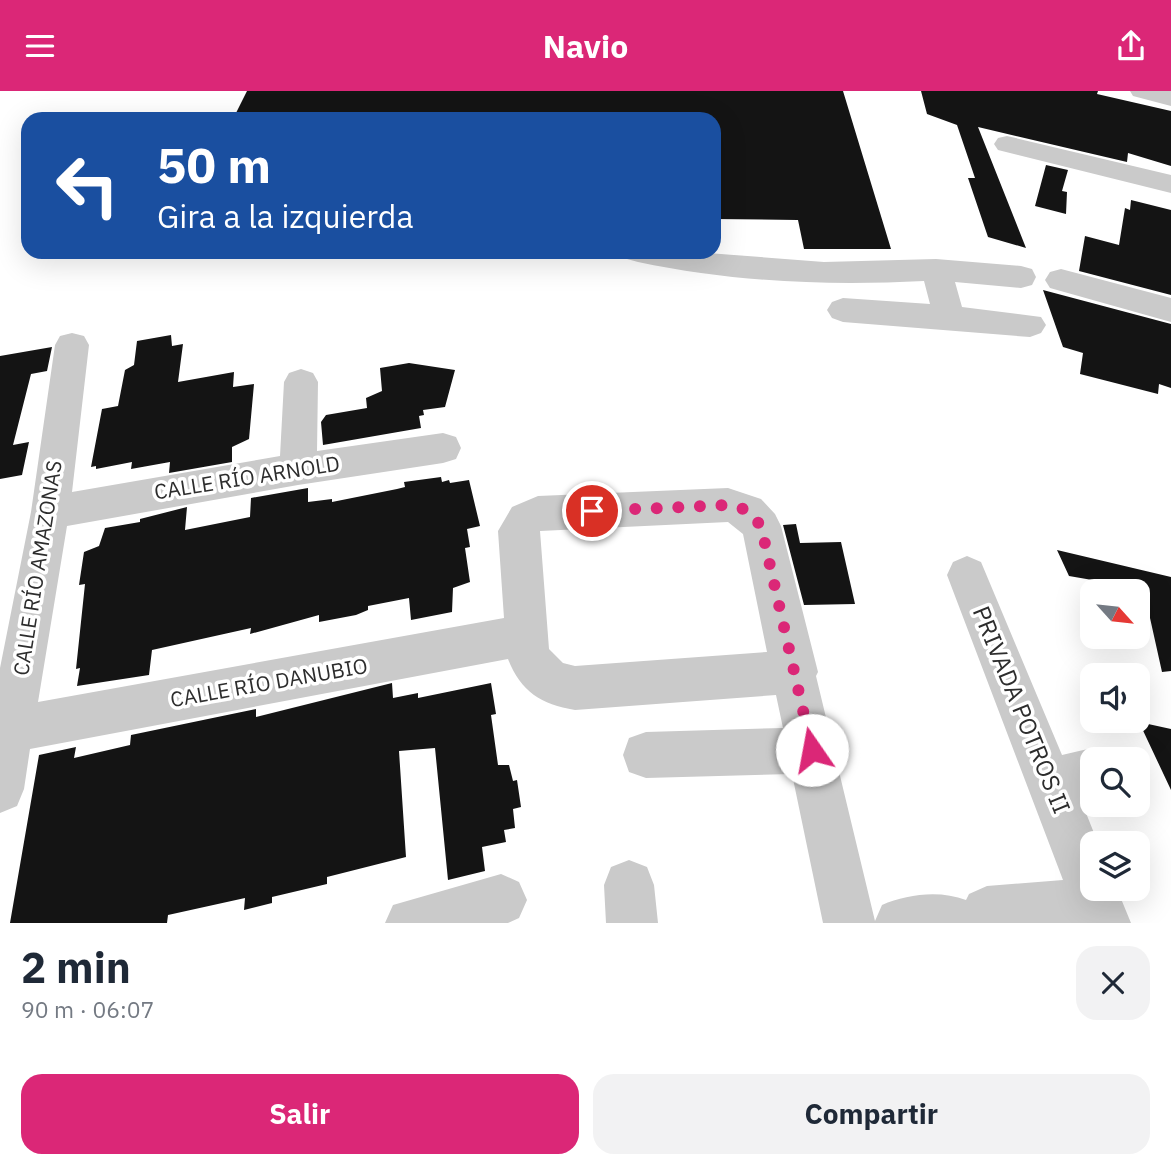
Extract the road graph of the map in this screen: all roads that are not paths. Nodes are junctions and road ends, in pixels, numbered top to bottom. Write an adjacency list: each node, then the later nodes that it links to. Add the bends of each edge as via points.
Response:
1 (1142, 91): 2 (street)
2 (1171, 98)
3 (1007, 144): 4 (street)
4 (1171, 184)
5 (670, 259): 6 (street, via 811,272)
6 (936, 270): 7 (street); 11 (street)
7 (1021, 277)
8 (1061, 279): 10 (street)
9 (843, 310): 11 (street)
10 (1171, 310)
11 (949, 317): 12 (street)
12 (1030, 325)
13 (72, 345): 17 (street, CALLE RÍO AMAZONAS)
14 (301, 382): 16 (street)
15 (443, 448): 16 (street, CALLE RÍO ARNOLD)
16 (298, 469): 17 (street, CALLE RÍO ARNOLD)
17 (50, 512): 21 (street, CALLE RÍO AMAZONAS)
18 (967, 575): 24 (street, PRIVADA POTROS II)
19 (526, 635): 20 (street, via 528,656 540,674 554,684 575,688); 20 (street, via 518,531 526,519 538,513 728,505 747,510 761,526); 21 (street, CALLE RÍO DANUBIO)
20 (796, 672): 22 (street)
21 (11, 730): 25 (street, CALLE RÍO AMAZONAS)
22 (812, 750): 23 (street); 29 (street)
23 (646, 755)
24 (1070, 776): 27 (street, PRIVADA POTROS II)
25 (0, 789)
26 (501, 900): 28 (street)
27 (1101, 913): 30 (street, via 969,916)
28 (411, 923)
29 (849, 923)
30 (900, 923)

